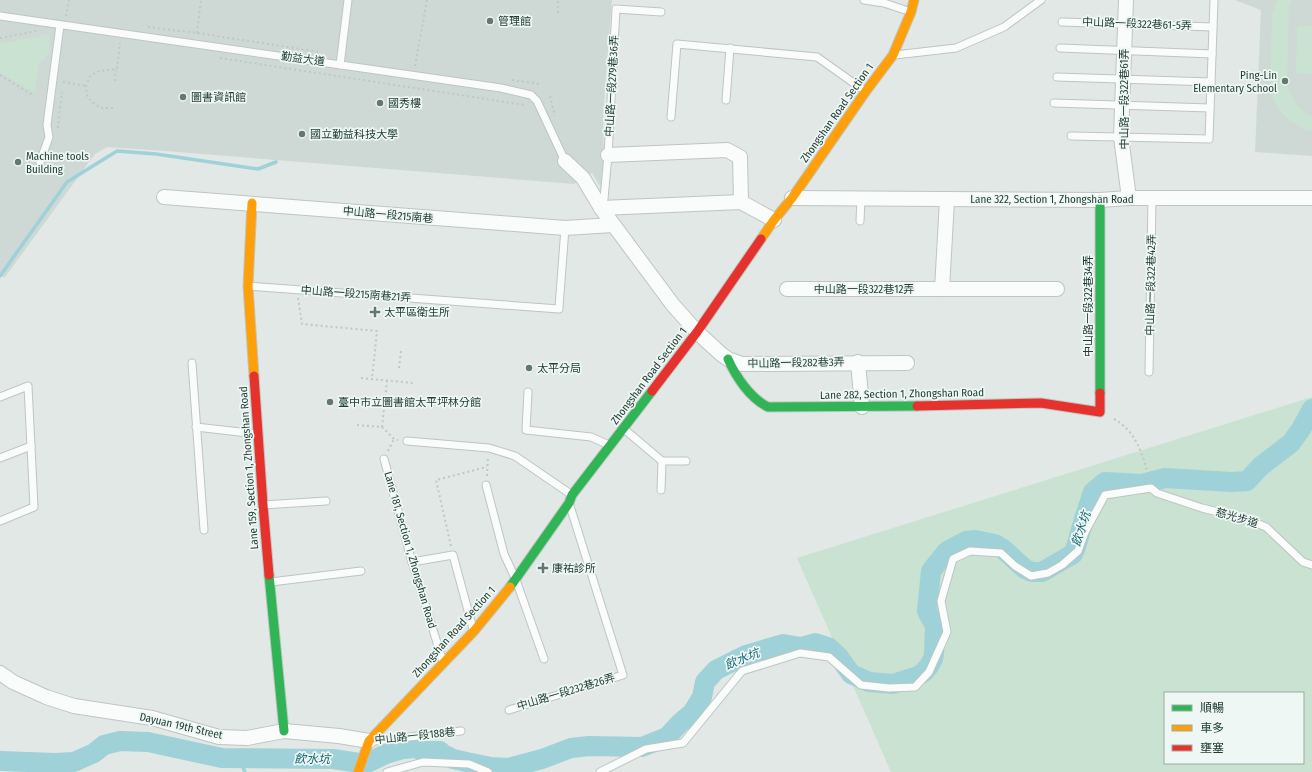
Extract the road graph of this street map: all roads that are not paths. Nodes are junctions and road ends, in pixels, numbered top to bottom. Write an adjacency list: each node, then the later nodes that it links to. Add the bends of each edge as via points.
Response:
1 (348, 0): 19 (lane)
2 (864, 0): 8 (lane, via 884,3)
3 (914, 0): 8 (street, Zhongshan Road Section 1)
4 (1041, 0): 18 (lane, via 1004,27 956,48)
5 (1126, 0): 11 (street, 中山路一段322巷61弄)
6 (1214, 0): 13 (lane)
7 (661, 12): 31 (lane, 中山路一段279巷36弄, via 616,9)
8 (911, 12): 18 (street, Zhongshan Road Section 1)
9 (0, 16): 12 (lane, 勤益大道)
10 (1062, 22): 11 (lane, 中山路一段322巷61-5弄)
11 (1125, 24): 13 (lane, 中山路一段322巷61-5弄); 16 (street, 中山路一段322巷61弄)
12 (60, 25): 19 (lane, 勤益大道); 33 (lane, via 47,125 49,137)
13 (1213, 27): 17 (lane)
14 (730, 48): 23 (lane, via 816,56); 24 (lane); 28 (lane, via 677,44)
15 (1060, 48): 16 (lane)
16 (1124, 51): 17 (lane); 21 (street, 中山路一段322巷61弄)
17 (1212, 54): 22 (lane)
18 (893, 55): 23 (street, Zhongshan Road Section 1)
19 (340, 65): 32 (lane, 勤益大道, via 501,88 531,95 537,101)
20 (1057, 77): 21 (lane)
21 (1123, 79): 22 (lane); 26 (street, 中山路一段322巷61弄)
22 (1211, 82): 27 (lane)
23 (866, 91): 35 (street, Zhongshan Road Section 1)
24 (726, 100)
25 (1054, 103): 26 (lane)
26 (1122, 105): 27 (lane); 30 (street, 中山路一段322巷61弄)
27 (1210, 108): 30 (lane, via 1209,139)
28 (671, 117)
29 (1071, 136): 30 (lane)
30 (1122, 137): 36 (street, 中山路一段322巷61弄)
31 (608, 155): 42 (street, via 727,150 740,157); 44 (lane, 中山路一段279巷36弄, via 604,199)
32 (566, 161): 44 (street, 中山路一段282巷3弄, via 583,178)
33 (40, 162)
34 (164, 197): 43 (street, 中山路一段215南巷)
35 (792, 198): 38 (street, Lane 322, Section 1, Zhongshan Road); 45 (street, Zhongshan Road Section 1)
36 (1129, 198): 39 (street, Lane 322, Section 1, Zhongshan Road); 41 (street, Lane 322, Section 1, Zhongshan Road)
37 (1312, 198): 39 (street, Lane 322, Section 1, Zhongshan Road)
38 (861, 199): 40 (street, Lane 322, Section 1, Zhongshan Road); 46 (lane)
39 (1152, 199): 58 (lane, 中山路一段322巷42弄)
40 (947, 200): 41 (street, Lane 322, Section 1, Zhongshan Road); 50 (street)
41 (1100, 200): 62 (street, 中山路一段322巷34弄)
42 (741, 202): 44 (street); 45 (street)
43 (252, 203): 48 (street, 中山路一段215南巷); 49 (street, Lane 159, Section 1, Zhongshan Road)
44 (600, 206): 47 (street, 中山路一段282巷3弄)
45 (774, 220): 53 (street, Zhongshan Road Section 1)
46 (860, 221)
47 (613, 225): 48 (street, 中山路一段215南巷); 53 (street, 中山路一段282巷3弄, via 673,305)
48 (565, 228): 49 (lane, 中山路一段215南巷21弄, via 559,308)
49 (248, 286): 65 (street, Lane 159, Section 1, Zhongshan Road)
50 (942, 288): 51 (street, 中山路一段322巷12弄); 52 (street, 中山路一段322巷12弄)
51 (787, 289)
52 (1057, 290)
53 (697, 332): 54 (street, 中山路一段282巷3弄); 64 (street, Zhongshan Road Section 1)
54 (728, 359): 55 (street, 中山路一段282巷3弄, via 742,364); 61 (street, Lane 282, Section 1, Zhongshan Road, via 734,372 758,402 768,407)
55 (858, 362): 56 (street, 中山路一段282巷3弄); 61 (street)
56 (907, 362)
57 (192, 363): 63 (lane)
58 (1149, 372)
59 (528, 392): 68 (lane, via 526,430 591,437)
60 (0, 397): 67 (lane, via 28,386)
61 (862, 407): 62 (street, Lane 282, Section 1, Zhongshan Road, via 1041,403)
62 (1100, 412)
63 (196, 427): 65 (lane); 79 (lane)
64 (624, 429): 68 (street, Zhongshan Road Section 1); 71 (lane)
65 (259, 434): 77 (street, Lane 159, Section 1, Zhongshan Road)
66 (407, 441): 75 (lane, via 489,448 515,456)
67 (31, 446): 69 (lane); 78 (lane, via 34,507)
68 (611, 446): 75 (street, Zhongshan Road Section 1)
69 (0, 458)
70 (384, 459): 80 (lane, Lane 181, Section 1, Zhongshan Road)
71 (662, 461): 72 (lane); 74 (lane)
72 (686, 461)
73 (486, 485): 83 (lane, via 504,554)
74 (661, 490)
75 (570, 499): 83 (street, Zhongshan Road Section 1); 89 (lane, 中山路一段232巷26弄, via 623,675)
76 (326, 501): 77 (lane)
77 (263, 505): 84 (street, Lane 159, Section 1, Zhongshan Road)
78 (0, 521)
79 (204, 530)
80 (412, 562): 85 (lane, via 453,555); 87 (lane, Lane 181, Section 1, Zhongshan Road)
81 (1312, 565): 96 (lane, 慈光步道, via 1304,562 1266,527 1243,518 1202,508 1157,493 1151,488 1105,495 1078,551 1048,573 1031,576 1001,553 970,551 953,559 941,601 947,632 929,672 915,686 889,688 861,685 829,658 800,653 742,671 683,742 646,749)
82 (361, 571): 84 (lane)
83 (516, 580): 85 (street, Zhongshan Road Section 1); 86 (lane)
84 (271, 582): 90 (street, Lane 159, Section 1, Zhongshan Road)
85 (474, 631): 87 (street, Zhongshan Road Section 1)
86 (544, 659)
87 (444, 664): 92 (street, Zhongshan Road Section 1)
88 (0, 673): 90 (street, Dayuan 19th Street, via 46,697 74,706 152,718 219,737 247,738)
89 (509, 710)
90 (284, 731): 92 (street, Dayuan 19th Street)
91 (461, 732): 92 (lane, 中山路一段188巷)
92 (368, 741): 93 (street)
93 (358, 772)
94 (387, 772): 95 (lane, via 423,762 468,764)
95 (488, 772)
96 (600, 772)

